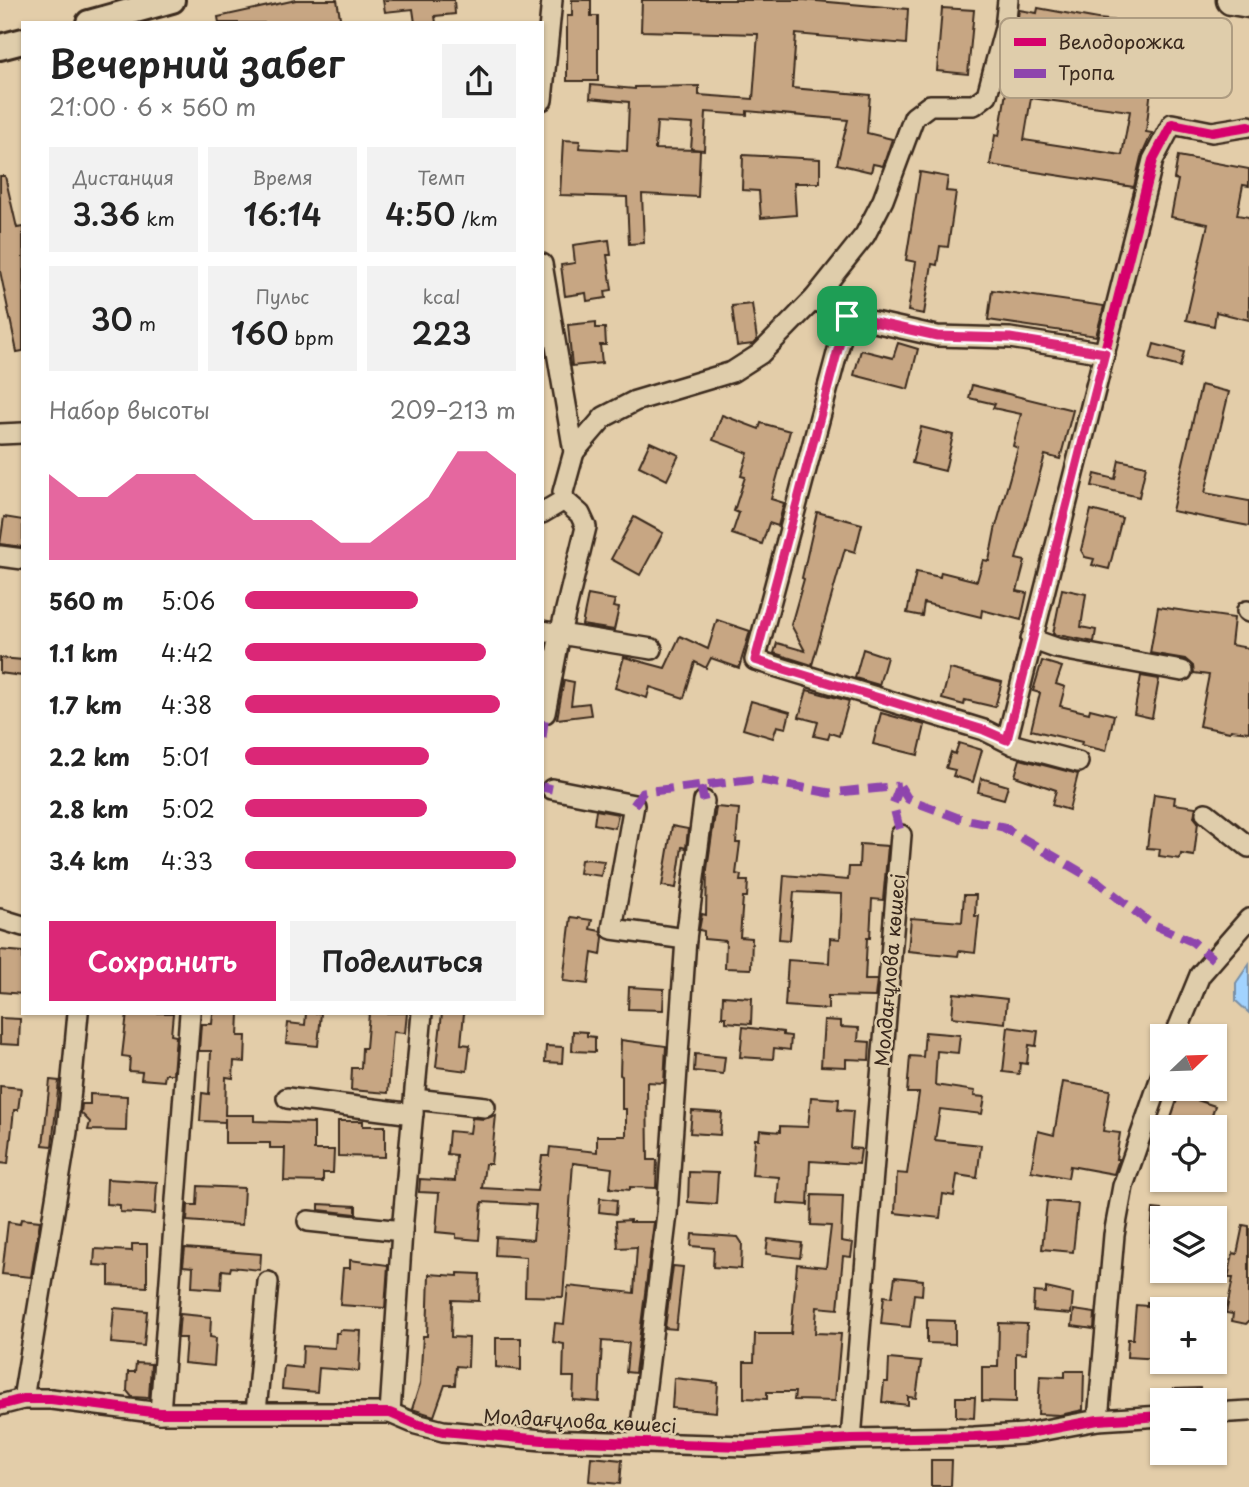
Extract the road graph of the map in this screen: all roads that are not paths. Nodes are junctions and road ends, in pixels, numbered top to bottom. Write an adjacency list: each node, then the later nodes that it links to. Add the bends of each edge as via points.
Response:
1 (172, 0): 7 (main road)
2 (552, 0): 11 (street)
3 (1008, 0): 6 (street)
4 (1231, 0): 5 (highway)
5 (1249, 3)
6 (1006, 18)
7 (96, 21)
8 (21, 42): 9 (main road)
9 (0, 47)
10 (1000, 47): 14 (street, via 987,95 974,105 930,105 915,117 865,235)
11 (544, 80)
12 (1249, 126): 16 (street, via 1212,132 1172,124 1153,160)
13 (544, 275): 19 (street)
14 (814, 299): 15 (street); 19 (street, via 760,354 732,372 635,401 604,417)
15 (847, 316): 16 (street, via 937,336 1010,338); 29 (street, via 755,660)
16 (1105, 353): 25 (street)
17 (21, 433): 18 (street)
18 (0, 434)
19 (575, 452): 20 (street)
20 (564, 500): 21 (street); 24 (street, via 580,514 586,527)
21 (544, 512)
22 (0, 556): 23 (street)
23 (21, 559)
24 (551, 633): 26 (street); 28 (street)
25 (1031, 639): 27 (street, via 1056,648); 29 (street)
26 (652, 649)
27 (1182, 671)
28 (545, 713)
29 (1007, 740): 30 (street)
30 (1078, 762)
31 (552, 789): 39 (street, via 634,805 612,929)
32 (704, 801): 39 (street, Молдағұлова көшесі)
33 (1206, 813): 35 (street)
34 (901, 835): 60 (street, Молдағұлова көшесі)
35 (1249, 847)
36 (0, 919): 38 (street)
37 (1249, 919): 43 (street, via 1200,975)
38 (21, 925)
39 (686, 939): 61 (street, Молдағұлова көшесі, via 667,1214)
40 (78, 1015): 51 (street, via 67,1132)
41 (190, 1015): 56 (street)
42 (422, 1015): 46 (street)
43 (1180, 1024)
44 (287, 1098): 46 (street)
45 (1153, 1101): 59 (street, via 1123,1185 1114,1235)
46 (414, 1107): 47 (street); 49 (street)
47 (485, 1107)
48 (308, 1221): 49 (street)
49 (402, 1231): 57 (street)
50 (268, 1282): 54 (street)
51 (23, 1399): 52 (street, Молдағұлова көшесі); 56 (street, Молдағұлова көшесі)
52 (0, 1405)
53 (1249, 1411): 55 (street)
54 (256, 1412): 56 (street, Молдағұлова көшесі); 57 (street, Молдағұлова көшесі)
55 (1227, 1412)
56 (160, 1413)
57 (390, 1413): 61 (street, Молдағұлова көшесі, via 443,1432)
58 (1150, 1417): 59 (street, Молдағұлова көшесі)
59 (1098, 1420): 60 (street, Молдағұлова көшесі, via 999,1436)
60 (851, 1439): 61 (street, Молдағұлова көшесі, via 745,1446)
61 (639, 1442)

